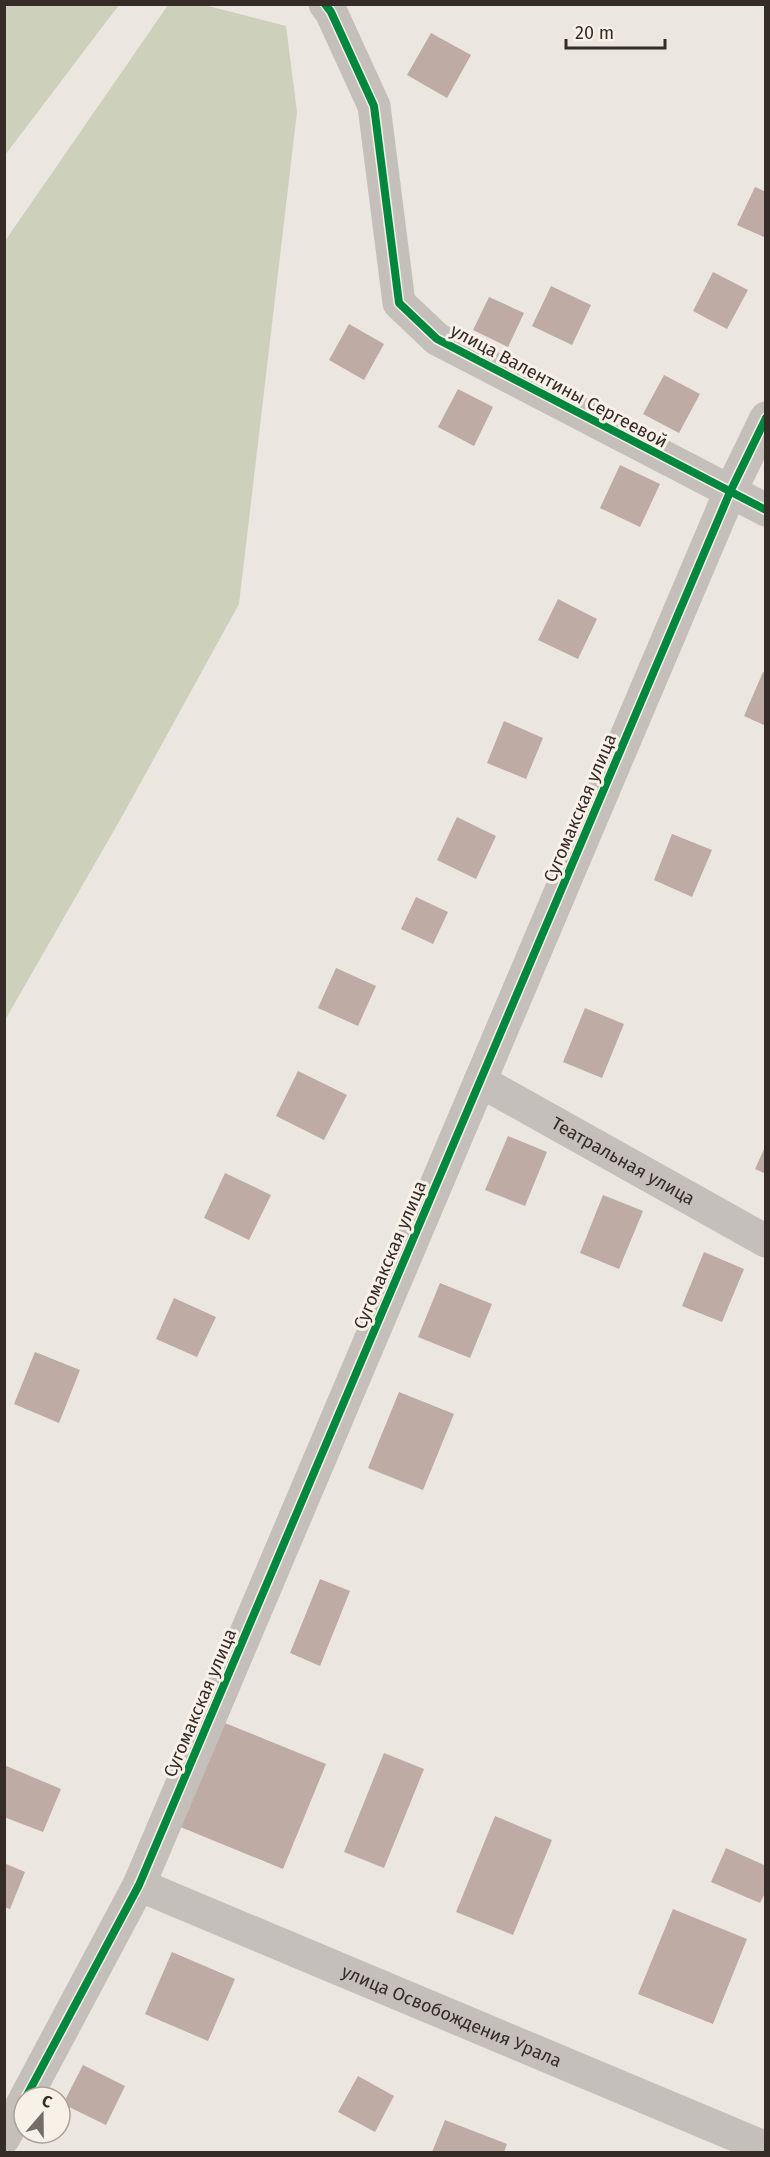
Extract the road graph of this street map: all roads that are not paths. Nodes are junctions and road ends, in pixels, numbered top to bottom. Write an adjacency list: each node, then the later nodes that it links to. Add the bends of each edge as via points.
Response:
1 (325, 4): 3 (street, улица Валентины Сергеевой, via 374,106 399,303 437,339)
2 (765, 418): 3 (street, Сугомакская улица)
3 (730, 492): 4 (street, улица Валентины Сергеевой); 5 (street, Сугомакская улица)
4 (765, 510)
5 (480, 1081): 6 (street, Театральная улица); 7 (street, Сугомакская улица)
6 (765, 1241)
7 (139, 1885): 8 (street, Сугомакская улица); 11 (street, улица Освобождения Урала)
8 (32, 2085)
9 (12, 2124): 10 (street)
10 (4, 2138)
11 (765, 2148)

